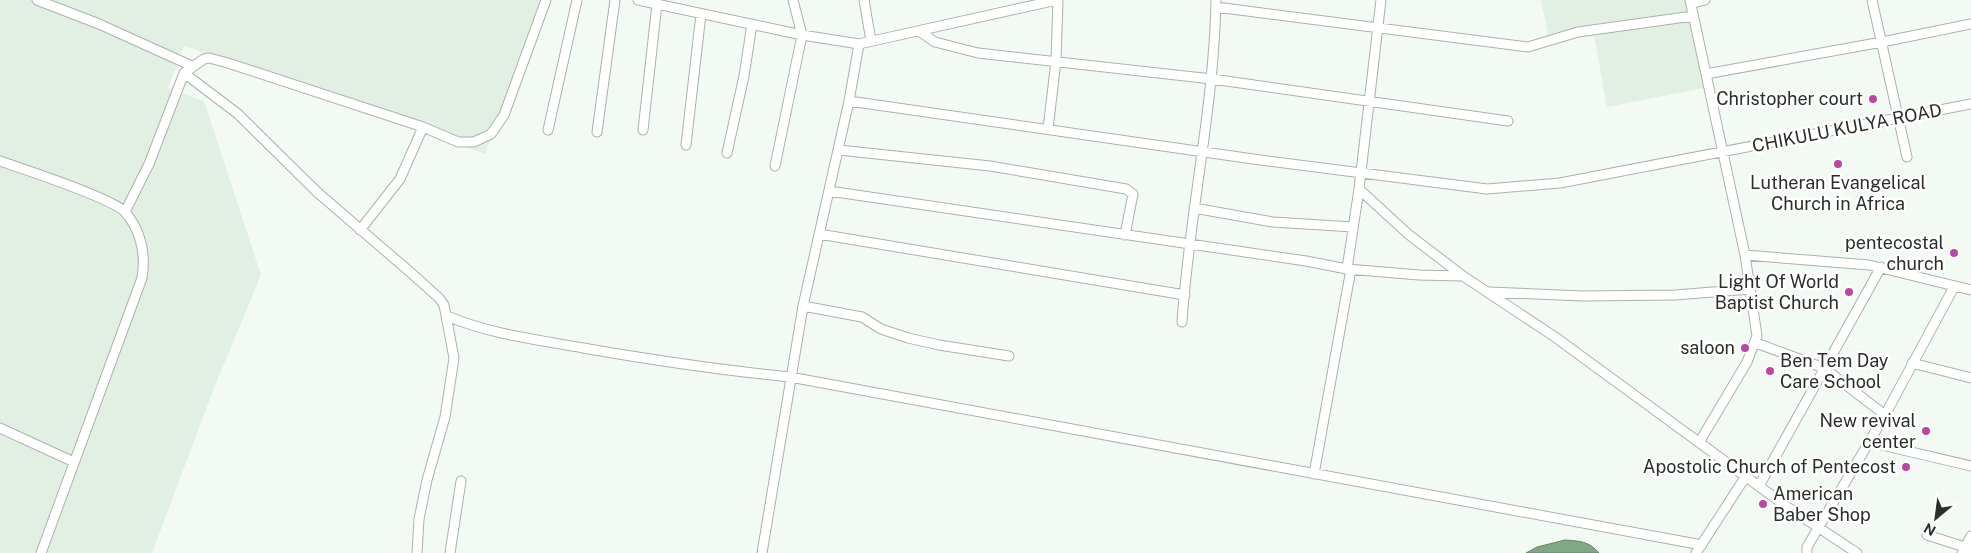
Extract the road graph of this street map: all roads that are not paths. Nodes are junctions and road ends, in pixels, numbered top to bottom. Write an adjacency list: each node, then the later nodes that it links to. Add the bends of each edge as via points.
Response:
1 (37, 0): 26 (street)
2 (546, 0): 35 (street, via 504,115 496,128 485,138 467,143)
3 (577, 0): 37 (street)
4 (615, 0): 39 (street)
5 (638, 0): 14 (street)
6 (793, 0): 21 (street)
7 (864, 0): 22 (street)
8 (1058, 0): 20 (street); 25 (street)
9 (1381, 0): 19 (street)
10 (1706, 0): 12 (street)
11 (1872, 0): 23 (street)
12 (1690, 2): 16 (street)
13 (1216, 3): 19 (street); 29 (street)
14 (657, 4): 15 (street); 38 (street)
15 (701, 14): 17 (street); 40 (street)
16 (1693, 16): 19 (street, via 1572,33 1528,47); 28 (street)
17 (752, 24): 21 (street); 44 (street)
18 (1971, 24): 23 (street)
19 (1377, 26): 30 (street)
20 (920, 31): 22 (street); 25 (street, via 935,42 950,47)
21 (802, 35): 24 (street); 47 (street)
22 (871, 41): 24 (street)
23 (1882, 42): 28 (street); 33 (street)
24 (859, 44): 31 (street)
25 (1056, 61): 29 (street); 36 (street)
26 (192, 66): 27 (street); 35 (street, via 209,58)
27 (184, 73): 52 (street, via 149,164); 54 (street, via 238,114)
28 (1706, 74): 43 (street)
29 (1212, 79): 30 (street); 42 (street)
30 (1369, 100): 34 (street); 48 (street)
31 (849, 101): 36 (street, CHIKULU KULYA ROAD); 41 (street)
32 (1971, 104): 33 (street, CHIKULU KULYA ROAD)
33 (1898, 118): 43 (street, CHIKULU KULYA ROAD); 45 (street)
34 (1508, 121)
35 (423, 127): 54 (street, via 400,179)
36 (1048, 129): 42 (street, CHIKULU KULYA ROAD)
37 (548, 130)
38 (643, 130)
39 (597, 132)
40 (686, 145)
41 (839, 150): 50 (street); 56 (street, via 990,166 1126,189 1133,194)
42 (1203, 151): 48 (street, CHIKULU KULYA ROAD); 51 (street)
43 (1722, 152): 48 (street, CHIKULU KULYA ROAD, via 1560,183 1502,189); 58 (street)
44 (727, 153)
45 (1907, 157)
46 (0, 161): 52 (street, via 96,197)
47 (776, 166)
48 (1360, 172): 49 (street)
49 (1359, 189): 53 (street); 61 (street, via 1408,234)
50 (828, 191): 55 (street); 56 (street)
51 (1194, 208): 53 (street, via 1273,222); 57 (street)
52 (125, 212): 80 (street, via 141,241 142,278)
53 (1353, 227): 60 (street)
54 (360, 230): 68 (street, via 440,298)
55 (819, 234): 66 (street); 67 (street)
56 (1125, 235): 57 (street)
57 (1189, 244): 60 (street); 66 (street)
58 (1745, 255): 59 (street); 63 (street)
59 (1881, 267): 62 (street); 73 (street)
60 (1349, 269): 61 (street); 82 (street)
61 (1463, 276): 65 (street)
62 (1954, 286): 64 (street); 72 (street)
63 (1750, 289): 65 (street, via 1675,296); 70 (street)
64 (1971, 290)
65 (1486, 292): 78 (street, via 1555,336)
66 (1185, 295): 69 (street)
67 (803, 306): 71 (street, via 862,317 881,329 908,338); 74 (street)
68 (447, 316): 74 (street, via 472,326 558,344 689,366); 92 (street, via 454,358 445,416 426,480)
69 (1182, 322)
70 (1756, 343): 73 (street); 78 (street)
71 (1009, 356)
72 (1912, 363): 75 (street); 76 (street)
73 (1824, 368): 76 (street); 85 (street)
74 (790, 377): 82 (street); 94 (street)
75 (1971, 378)
76 (1885, 415): 79 (street)
77 (0, 428): 80 (street)
78 (1700, 441): 83 (street)
79 (1869, 442): 81 (street); 86 (street)
80 (74, 462): 91 (street)
81 (1971, 466)
82 (1314, 474): 89 (street)
83 (1746, 476): 85 (street); 89 (street)
84 (461, 482): 93 (street)
85 (1759, 486): 86 (street)
86 (1818, 528): 96 (street); 97 (street)
87 (1927, 535): 90 (street)
88 (1971, 536): 90 (street)
89 (1702, 545): 95 (street)
90 (1966, 550)
91 (41, 553)
92 (416, 553)
93 (450, 553)
94 (762, 553)
95 (1696, 553)
96 (1806, 553)
97 (1857, 553)

